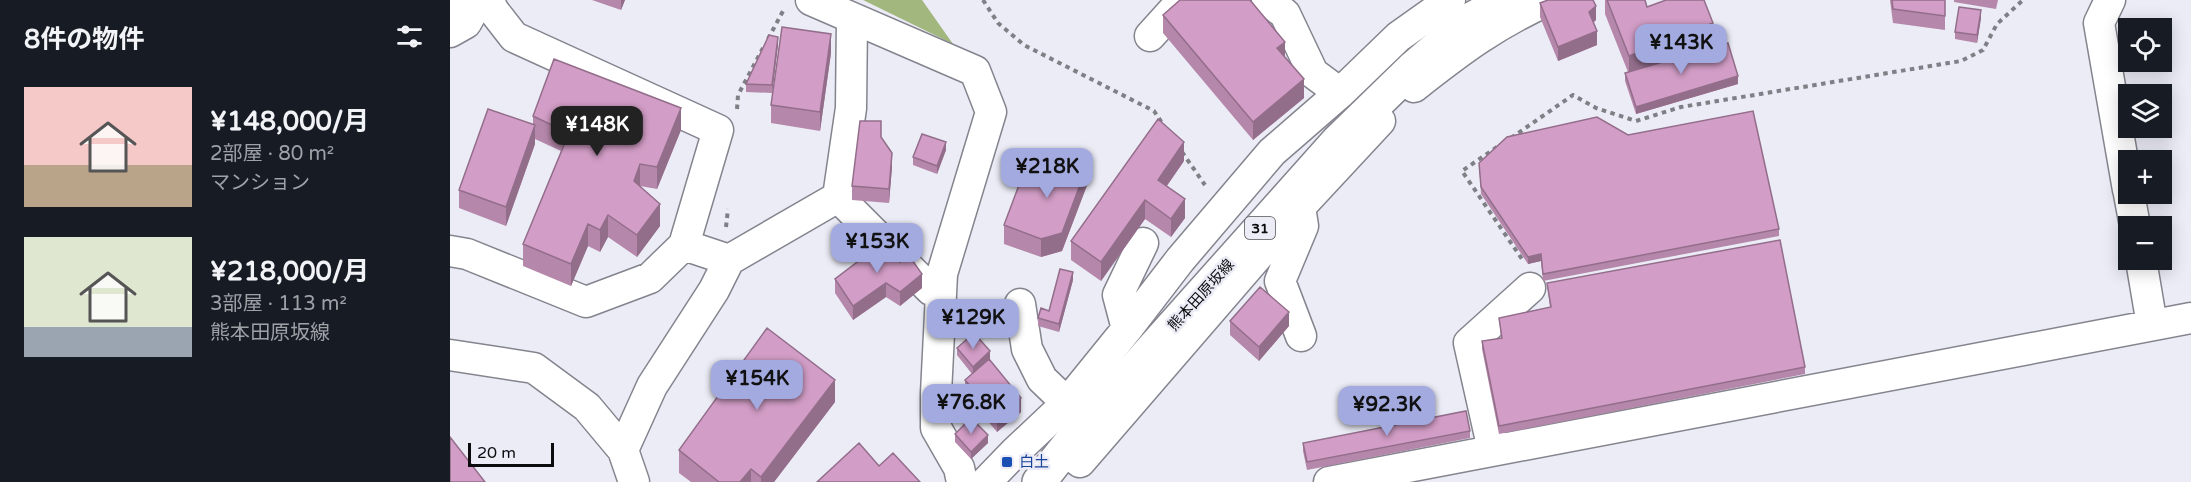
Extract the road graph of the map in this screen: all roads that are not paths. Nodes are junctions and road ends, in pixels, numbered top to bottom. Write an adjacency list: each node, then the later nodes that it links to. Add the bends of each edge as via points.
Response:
1 (479, 0): 11 (street, via 466,23)
2 (489, 0): 18 (street, via 514,37 718,130)
3 (1186, 0): 12 (street)
4 (1450, 0): 13 (street, via 1398,37)
5 (1506, 0): 30 (main road, 熊本田原坂線 / 31, via 1468,21 1338,141)
6 (1550, 0): 16 (street, via 1523,11 1467,45 1409,90)
7 (2110, 0): 14 (street, via 2098,23)
8 (798, 5): 10 (street)
9 (1281, 5): 13 (street, via 1313,74)
10 (852, 18): 15 (street, via 851,108); 23 (street, via 975,71 984,89 991,112 942,274)
11 (450, 32)
12 (1150, 36)
13 (1340, 93): 27 (street, via 1272,152 1180,260)
14 (2121, 150)
15 (838, 197): 20 (street); 23 (street)
16 (1300, 207): 28 (street, via 1303,226 1280,281); 30 (street)
17 (1143, 243): 27 (street, via 1118,295)
18 (684, 245): 19 (street, via 650,278 586,302); 20 (street)
19 (450, 251)
20 (729, 260): 31 (street, via 652,386)
21 (2143, 270): 26 (street)
22 (1530, 288): 32 (street, via 1469,343)
23 (941, 299): 34 (street, via 936,428 959,468)
24 (1020, 304): 30 (street, via 1027,349 1042,379)
25 (2191, 318): 26 (street)
26 (2152, 325): 32 (street)
27 (1128, 329): 30 (street)
28 (1301, 336)
29 (450, 355): 31 (street, via 534,368 586,407)
30 (1079, 430): 35 (street, via 1015,452); 36 (main road, 熊本田原坂線 / 31); 37 (street)
31 (623, 450): 33 (street)
32 (1492, 450): 38 (street)
33 (634, 482)
34 (962, 482)
35 (986, 482)
36 (1039, 482)
37 (1093, 482)
38 (1329, 482)

